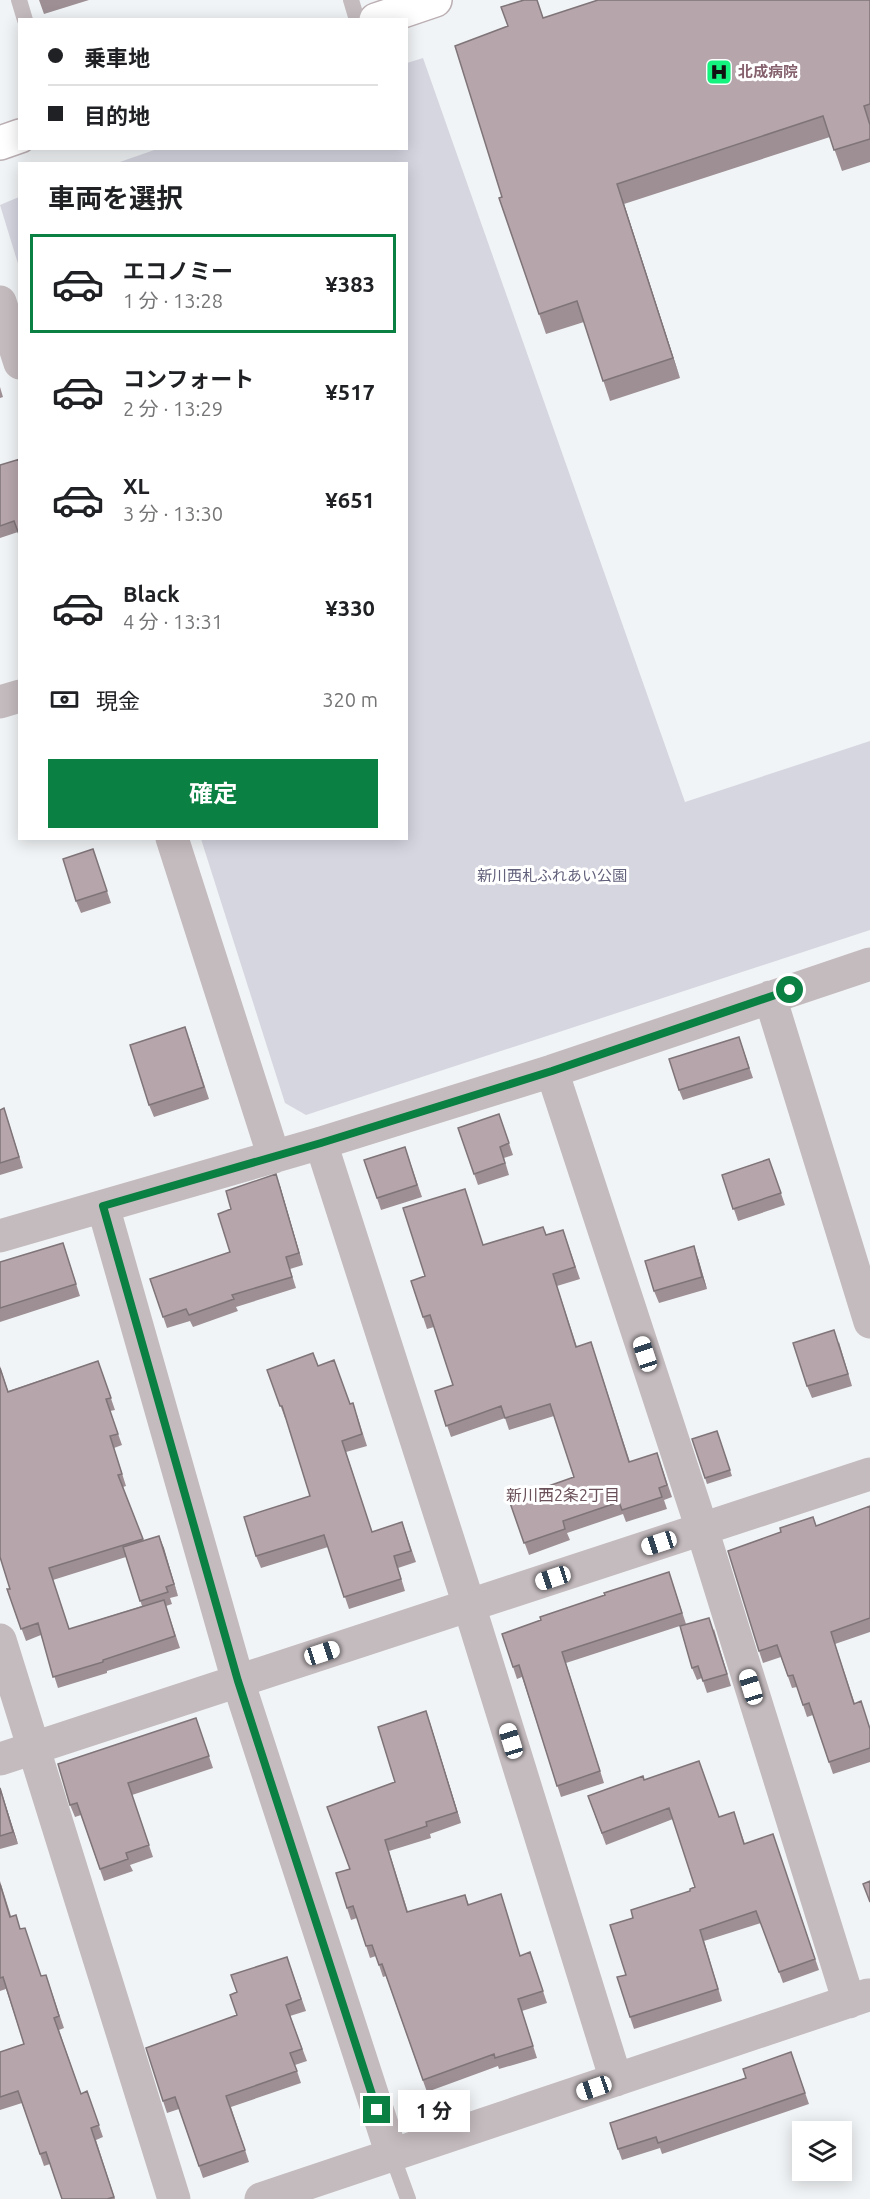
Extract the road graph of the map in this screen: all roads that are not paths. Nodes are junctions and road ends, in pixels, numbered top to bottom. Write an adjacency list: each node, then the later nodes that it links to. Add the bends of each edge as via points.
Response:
1 (19, 0): 4 (lane)
2 (351, 0): 5 (lane)
3 (435, 0): 6 (street)
4 (24, 18)
5 (356, 18)
6 (382, 18)
7 (18, 137): 8 (street)
8 (0, 143)
9 (0, 302): 10 (street)
10 (18, 357)
11 (18, 697): 12 (street)
12 (0, 702)
13 (173, 840): 18 (street)
14 (870, 964): 15 (street)
15 (770, 997): 16 (street); 21 (street)
16 (552, 1071): 17 (street); 23 (street)
17 (321, 1143): 18 (street); 24 (street)
18 (274, 1157): 19 (street)
19 (103, 1206): 20 (street); 26 (street)
20 (0, 1236)
21 (870, 1322)
22 (870, 1474): 23 (street)
23 (702, 1529): 24 (street); 29 (street)
24 (469, 1605): 26 (street); 30 (street)
25 (0, 1640): 27 (street)
26 (238, 1681): 27 (street); 31 (street)
27 (33, 1748): 28 (street); 32 (street)
28 (0, 1759)
29 (859, 1998): 30 (street)
30 (616, 2080): 31 (street)
31 (392, 2155): 33 (street); 34 (lane)
32 (174, 2199)
33 (261, 2199)
34 (408, 2199)

